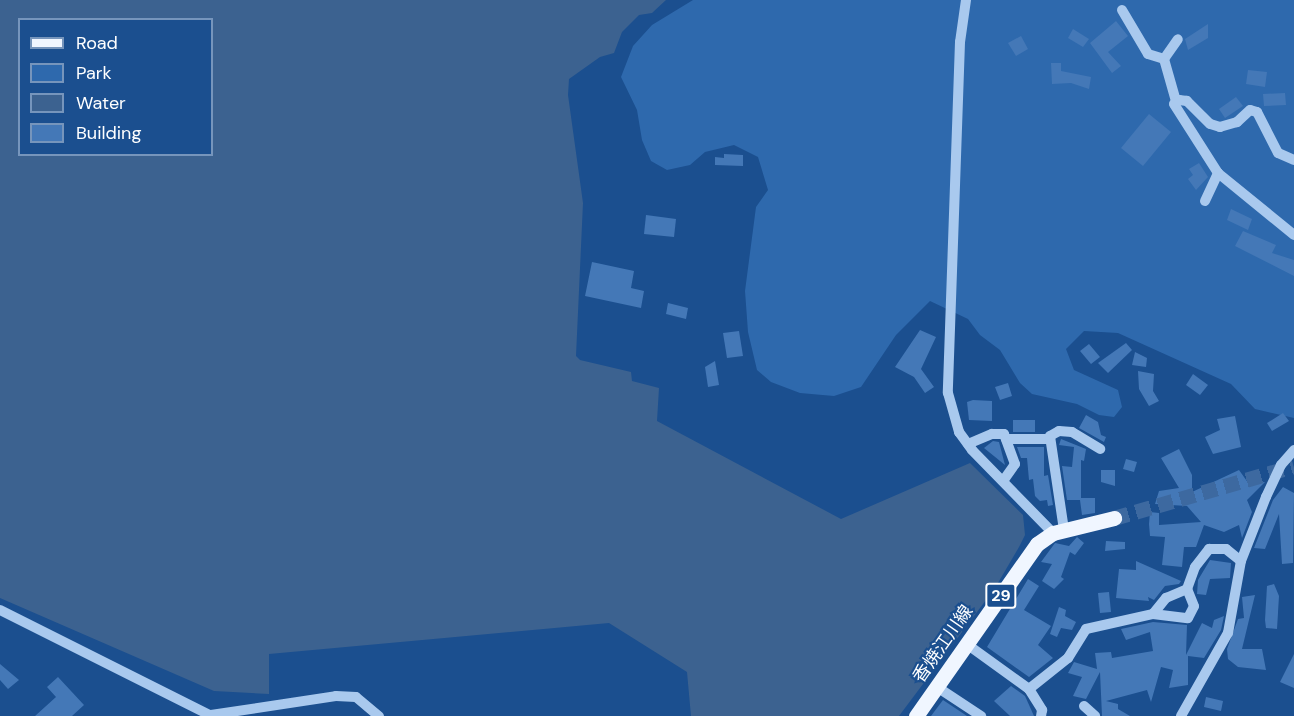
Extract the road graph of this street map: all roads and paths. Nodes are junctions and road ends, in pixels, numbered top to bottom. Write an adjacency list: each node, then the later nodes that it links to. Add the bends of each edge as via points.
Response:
1 (966, 0): 12 (street, via 960,42 947,380 960,432)
2 (1122, 10): 4 (street, via 1148,54)
3 (1178, 39): 4 (street)
4 (1164, 59): 5 (street)
5 (1176, 101): 6 (street, via 1187,101 1210,124 1220,127 1237,122 1250,110 1257,111 1278,153); 7 (street, via 1174,109)
6 (1294, 160)
7 (1218, 173): 8 (street); 9 (street)
8 (1205, 201)
9 (1294, 235)
10 (1006, 439): 11 (street); 12 (street, via 1004,434 992,434); 15 (street, via 1015,465)
11 (1050, 439): 13 (street, via 1052,433 1072,432); 17 (street)
12 (968, 444): 15 (street)
13 (1100, 448)
14 (1294, 450): 18 (street, via 1281,465)
15 (1003, 481): 17 (street)
16 (1114, 518): 17 (main road, 香焼江川線 / 29)
17 (1058, 531): 22 (main road, 香焼江川線 / 29, via 1033,549)
18 (1241, 561): 19 (street, via 1226,549 1209,549 1195,567); 32 (street, via 1228,633)
19 (1187, 589): 21 (street, via 1166,598); 21 (street, via 1194,606 1188,618)
20 (0, 610): 26 (street)
21 (1153, 614): 24 (street, via 1086,629 1068,658)
22 (968, 645): 23 (main road, 香焼江川線 / 29); 24 (street)
23 (937, 687): 28 (main road, 香焼江川線 / 29); 29 (street)
24 (1029, 689): 30 (street, via 1042,710)
25 (1084, 706): 31 (street)
26 (211, 715): 27 (street, via 336,696 356,698)
27 (379, 716)
28 (916, 716)
29 (981, 716)
30 (1041, 716)
31 (1095, 716)
32 (1181, 716)

